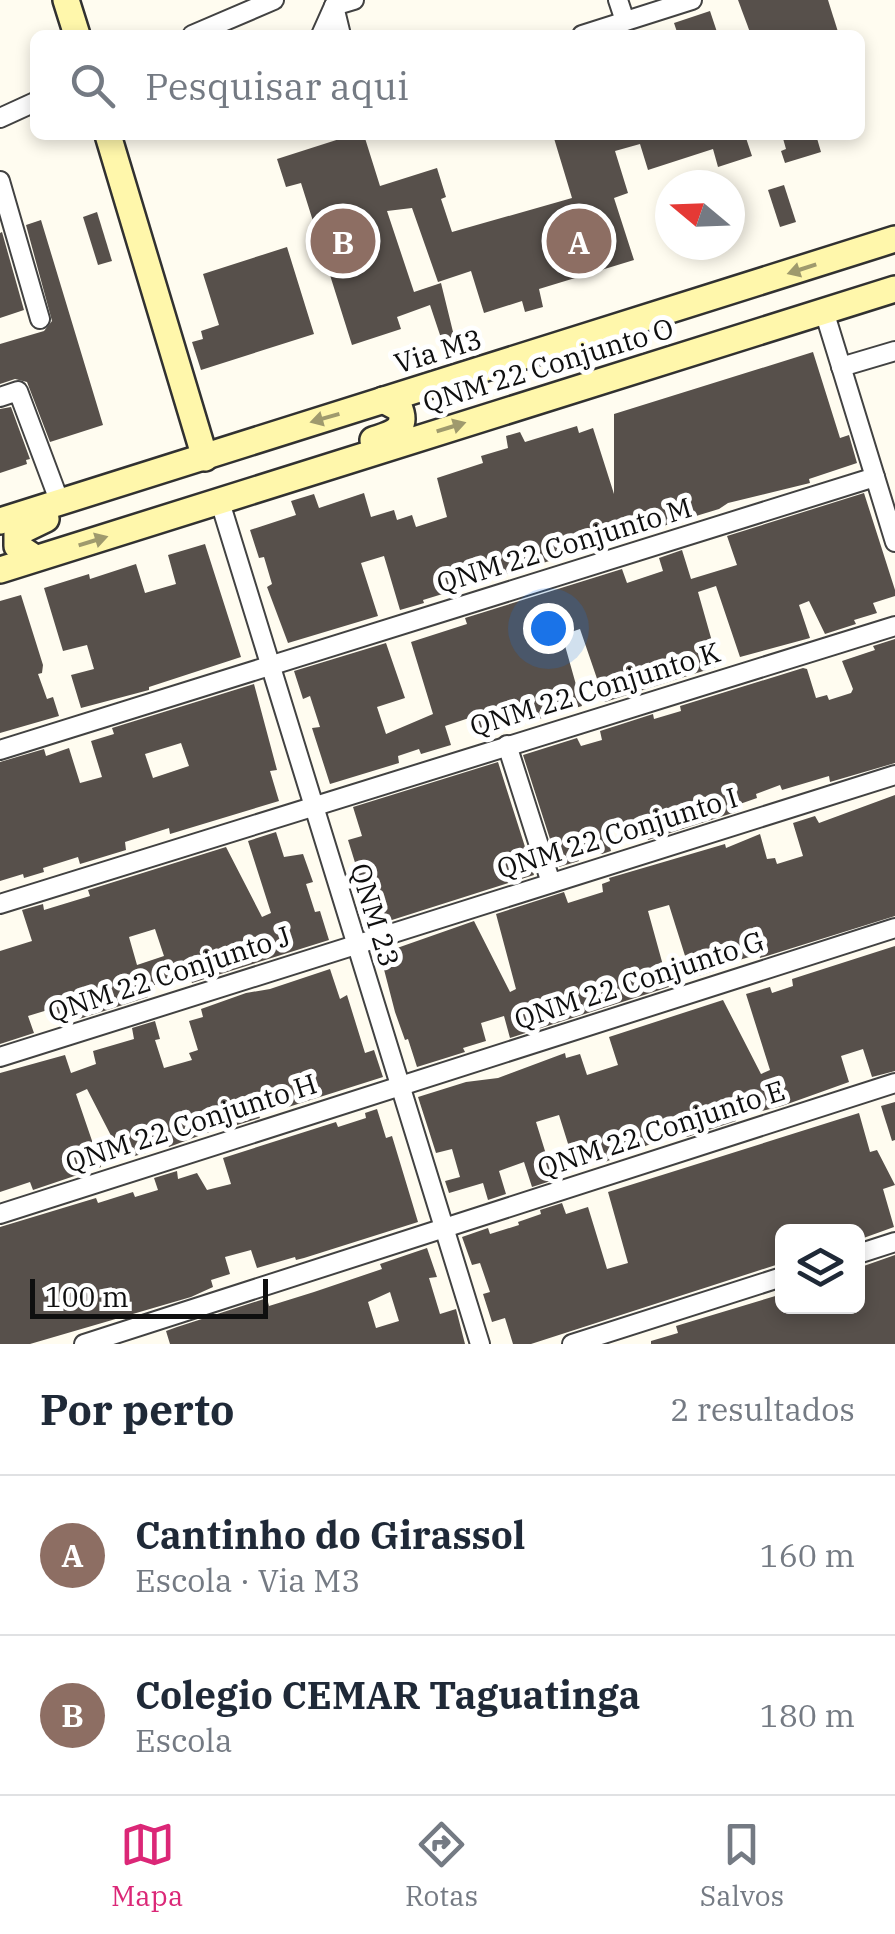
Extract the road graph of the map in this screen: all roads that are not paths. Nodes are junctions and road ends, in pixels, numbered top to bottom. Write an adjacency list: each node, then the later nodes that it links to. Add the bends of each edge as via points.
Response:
1 (66, 0): 8 (main road)
2 (274, 0): 9 (street)
3 (354, 0): 6 (street)
4 (618, 0): 7 (street)
5 (692, 0): 7 (street)
6 (334, 6): 10 (street); 11 (street)
7 (625, 21): 12 (street)
8 (75, 30)
9 (204, 30)
10 (323, 30)
11 (340, 30)
12 (597, 30)
13 (30, 104): 14 (street)
14 (0, 118)
15 (113, 140): 27 (main road)
16 (0, 181): 21 (street)
17 (895, 240): 18 (main road, Via M3, one-way to 18)
18 (758, 283): 23 (main road, via 716,308 640,332 635,351); 26 (main road, Via M3)
19 (895, 289): 20 (main road, QNM 22 Conjunto O)
20 (824, 312): 23 (main road, QNM 22 Conjunto O); 24 (street)
21 (40, 319)
22 (895, 351): 24 (street)
23 (654, 363): 29 (main road, QNM 22 Conjunto O, one-way to 23)
24 (840, 367): 30 (street)
25 (0, 397): 31 (street, via 18,391)
26 (383, 400): 27 (main road, Via M3, one-way to 27); 29 (main road, via 402,414 396,432)
27 (205, 458): 28 (main road, Via M3)
28 (156, 473): 31 (main road, Via M3); 35 (main road, via 22,528 15,543)
29 (258, 487): 32 (main road, QNM 22 Conjunto O)
30 (884, 488): 34 (street); 38 (street, QNM 22 Conjunto M)
31 (60, 502): 33 (main road, Via M3)
32 (220, 502): 35 (main road, QNM 22 Conjunto O, one-way to 32); 38 (street, QNM 23)
33 (0, 521)
34 (895, 542)
35 (35, 558): 36 (main road, QNM 22 Conjunto O)
36 (0, 570)
37 (895, 626): 39 (street, QNM 22 Conjunto K)
38 (268, 666): 40 (street, QNM 22 Conjunto M); 42 (street, QNM 23)
39 (506, 746): 42 (street, QNM 22 Conjunto K); 43 (street)
40 (0, 750)
41 (895, 775): 43 (street, QNM 22 Conjunto I)
42 (312, 806): 44 (street, QNM 22 Conjunto K); 46 (street, QNM 23)
43 (551, 883): 46 (street, QNM 22 Conjunto I)
44 (0, 904)
45 (895, 928): 49 (street, QNM 22 Conjunto G)
46 (356, 944): 47 (street, QNM 22 Conjunto J); 49 (street, QNM 23)
47 (0, 1057)
48 (895, 1084): 51 (street, QNM 22 Conjunto E)
49 (400, 1085): 50 (street, QNM 22 Conjunto H); 51 (street, QNM 23)
50 (0, 1214)
51 (443, 1227): 55 (street, QNM 22 Conjunto E); 56 (street, QNM 23)
52 (895, 1242): 53 (street)
53 (865, 1252)
54 (775, 1279): 57 (street)
55 (84, 1344)
56 (480, 1344)
57 (572, 1344)

